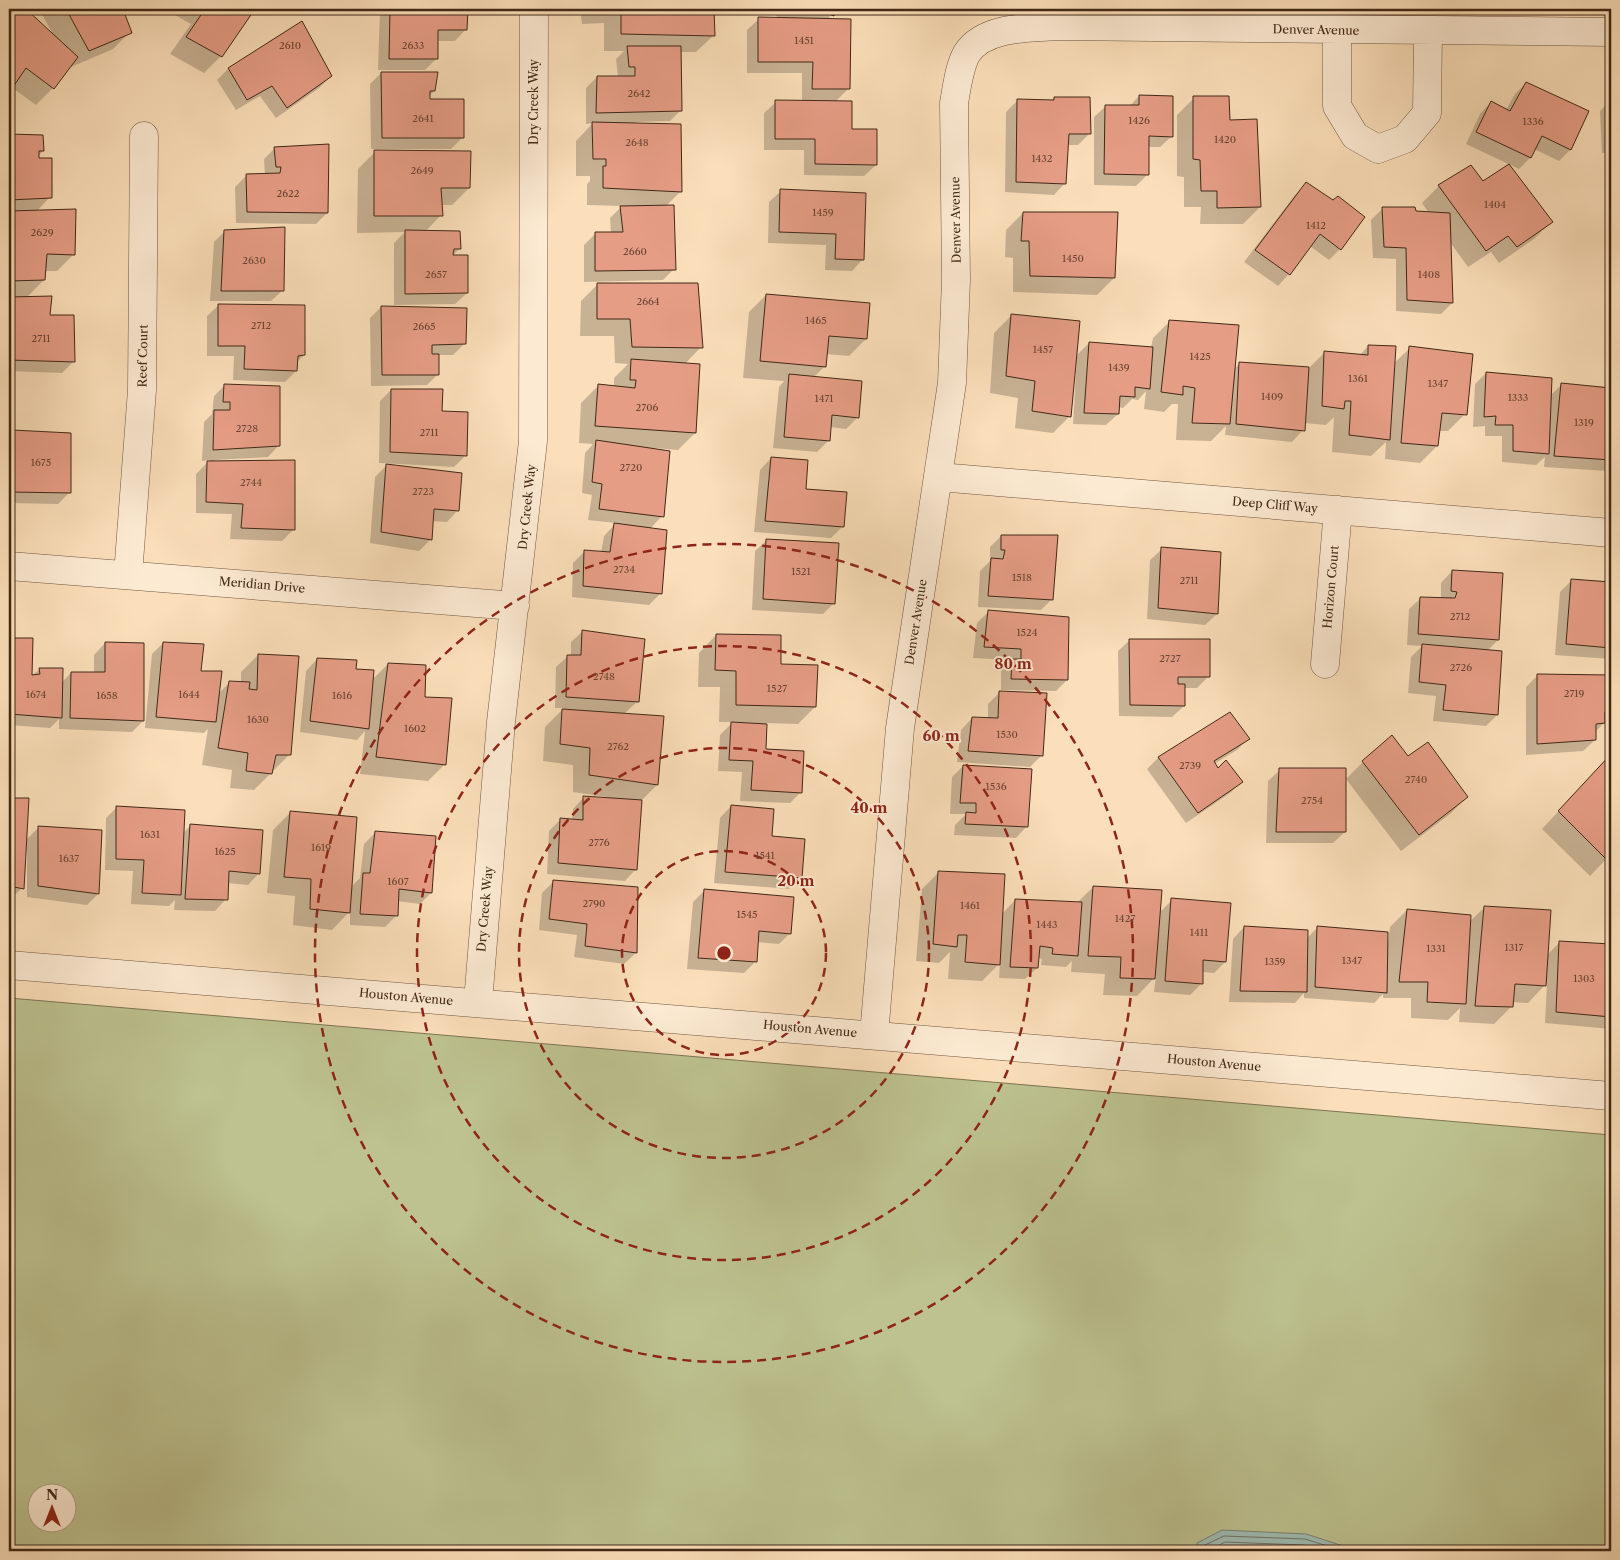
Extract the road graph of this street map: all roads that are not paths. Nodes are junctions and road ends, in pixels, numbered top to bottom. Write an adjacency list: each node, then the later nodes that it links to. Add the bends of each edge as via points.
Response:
1 (534, 9): 11 (street, Dry Creek Way, via 534,440)
2 (1337, 30): 3 (street, Denver Avenue); 3 (street, via 1337,106 1355,136 1378,149 1406,140 1427,113); 6 (street, Denver Avenue, via 1018,29 988,37 966,54 954,103 952,383)
3 (1428, 31): 4 (street, Denver Avenue)
4 (1611, 32)
5 (144, 136): 10 (street, Reef Court, via 142,390)
6 (939, 477): 7 (street, Deep Cliff Way); 15 (street, Denver Avenue, via 900,728)
7 (1338, 510): 8 (street, Deep Cliff Way); 12 (street, Horizon Court)
8 (1611, 533)
9 (9, 566): 10 (street, Meridian Drive)
10 (128, 574): 11 (street, Meridian Drive)
11 (515, 606): 14 (street, Dry Creek Way, via 501,722)
12 (1325, 664)
13 (9, 964): 14 (street, Houston Avenue)
14 (478, 1002): 15 (street, Houston Avenue)
15 (874, 1035): 16 (street, Houston Avenue)
16 (1611, 1096)

